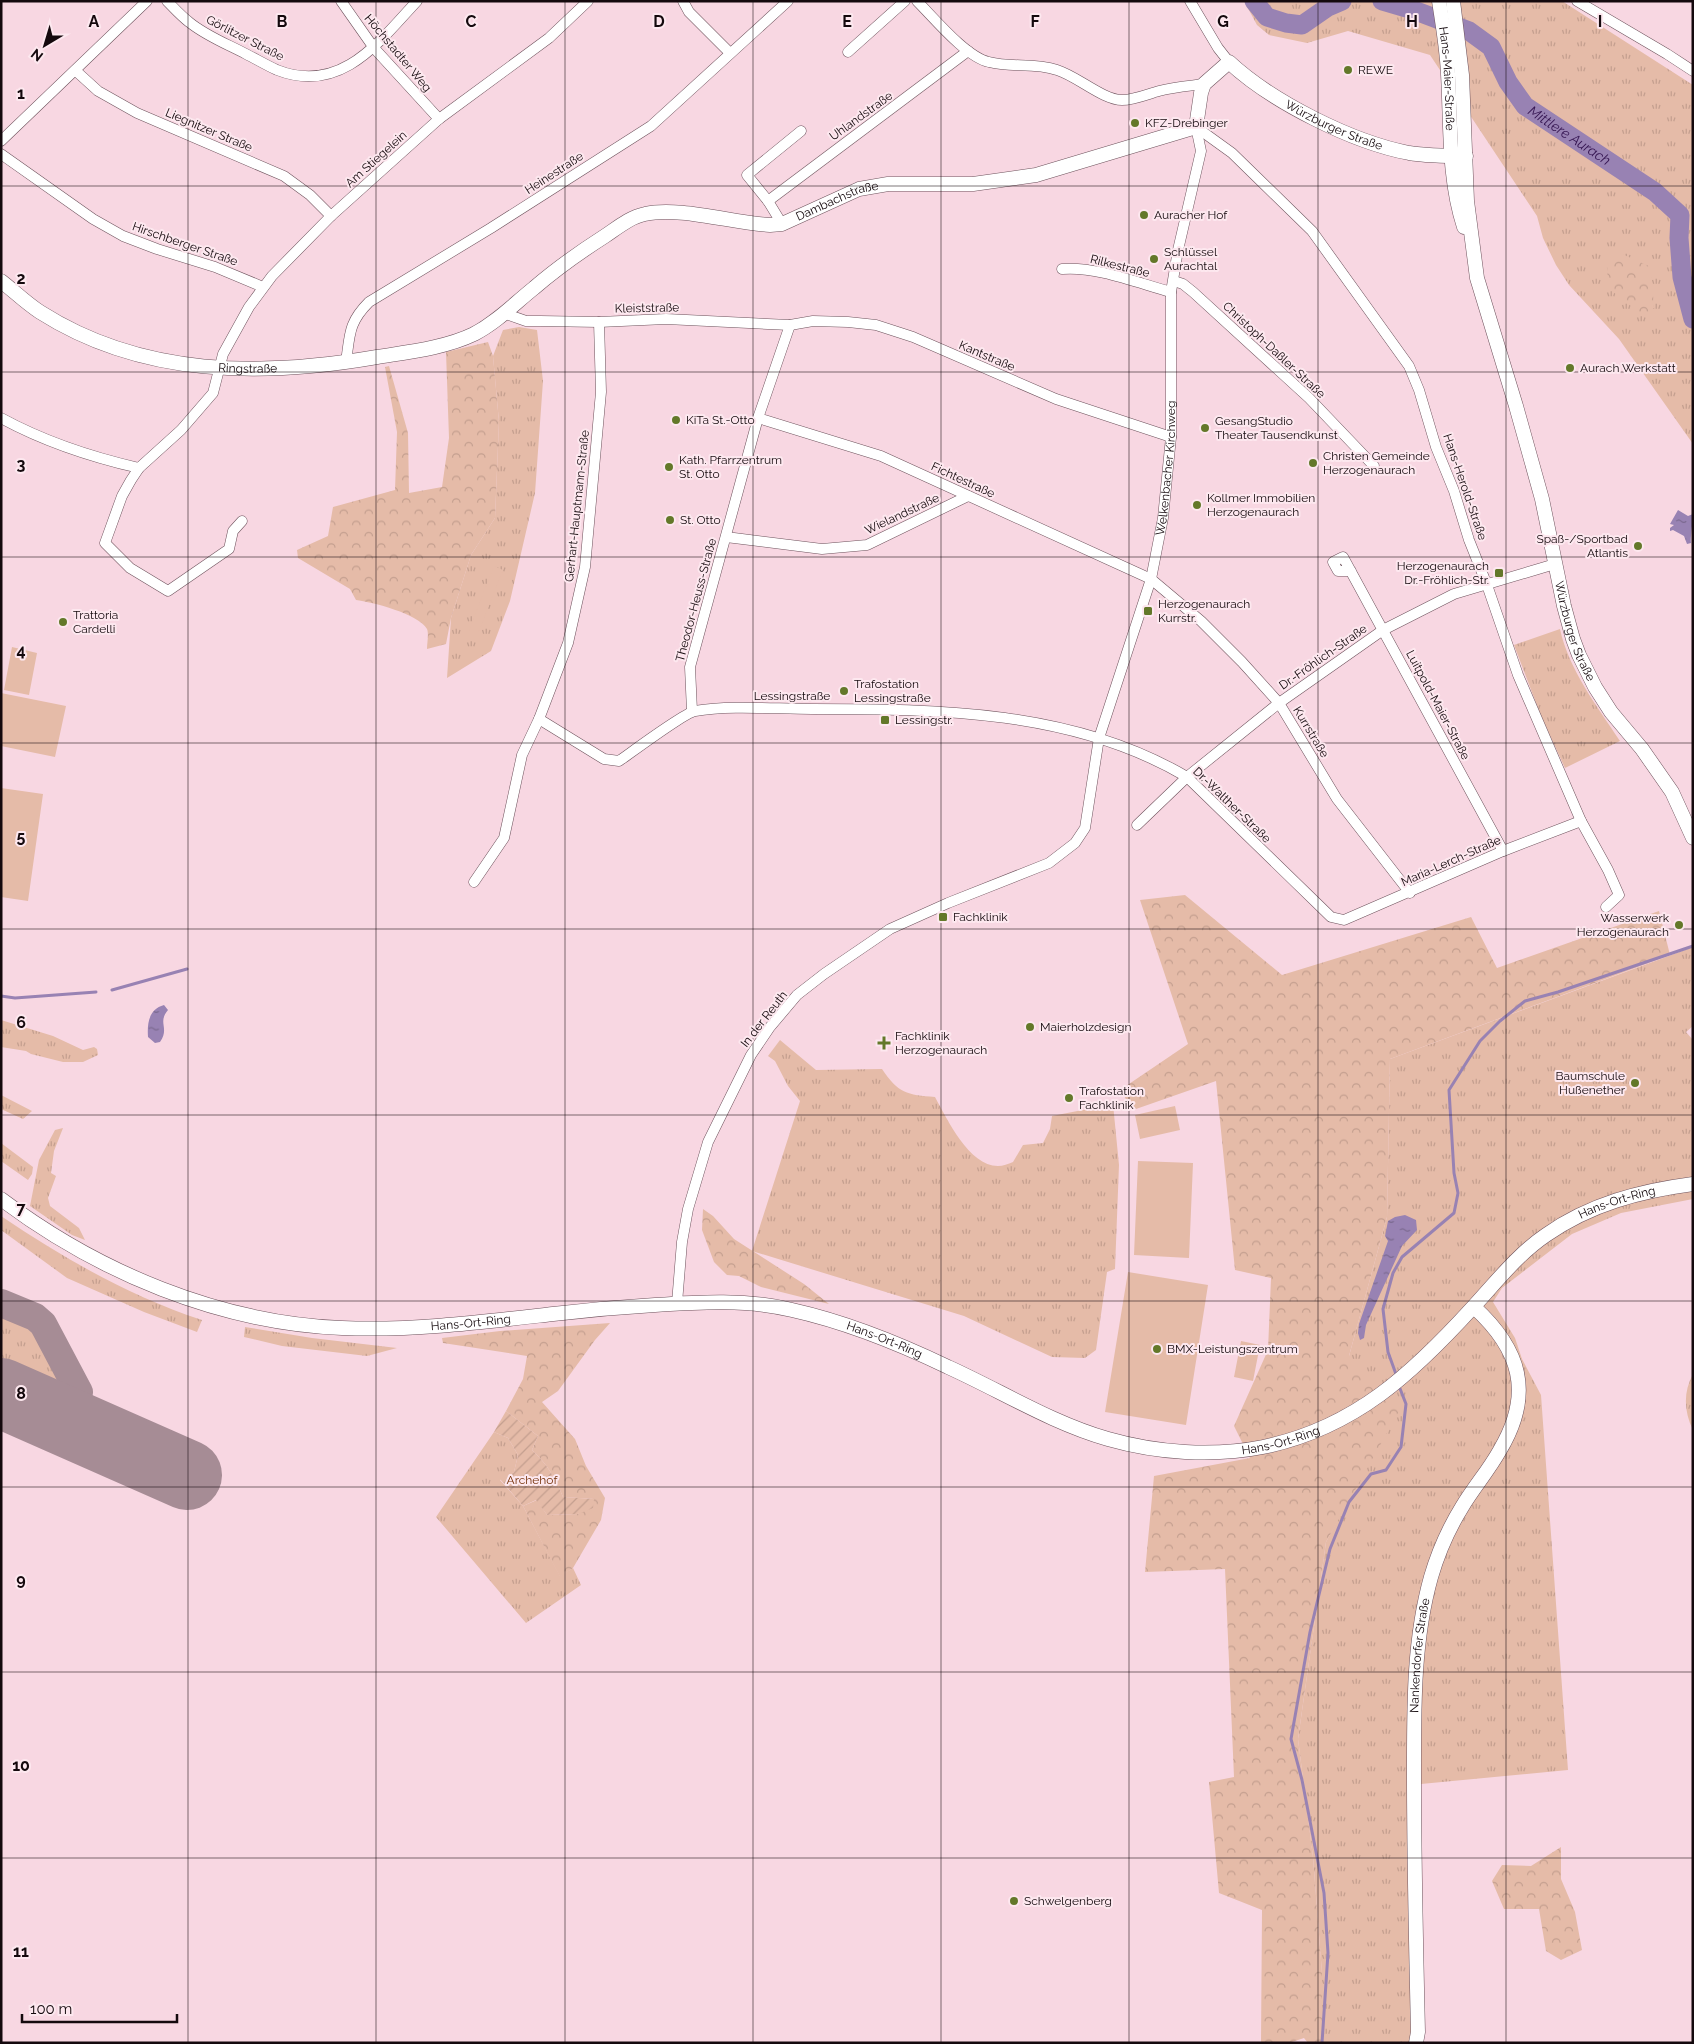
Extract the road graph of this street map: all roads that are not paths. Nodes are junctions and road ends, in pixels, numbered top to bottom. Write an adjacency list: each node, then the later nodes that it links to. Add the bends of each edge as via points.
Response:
1 (148, 1): 20 (street)
2 (167, 1): 15 (street, Görlitzer Straße, via 189,22 211,36 277,70 297,75 324,75 345,67)
3 (340, 1): 15 (street, Höchstadter Weg)
4 (417, 1): 15 (street, Görlitzer Straße)
5 (588, 1): 24 (street, Am Stiegelein, via 549,38)
6 (683, 1): 18 (street, via 689,12)
7 (788, 1): 18 (street, Heinestraße)
8 (905, 1): 17 (street)
9 (917, 1): 16 (street)
10 (1190, 1): 19 (street, Würzburger Straße)
11 (1439, 1): 22 (street, Hans-Maier-Straße)
12 (1453, 1): 22 (street, Hans-Maier-Straße)
13 (1577, 1): 14 (street)
14 (1593, 5): 21 (street)
15 (374, 48): 24 (street, Höchstadter Weg)
16 (968, 51): 23 (street, via 988,62 1030,64 1058,70 1102,95 1122,100); 31 (street, Uhlandstraße)
17 (848, 52)
18 (730, 53): 43 (street, Heinestraße, via 651,126 369,302 353,322)
19 (1229, 62): 23 (street); 29 (street, Würzburger Straße, via 1270,94 1350,134 1408,153)
20 (76, 70): 27 (street); 32 (street, Liegnitzer Straße, via 98,91 137,113 284,176)
21 (1693, 71)
22 (1455, 74): 29 (street, Hans-Maier-Straße); 30 (street, Hans-Maier-Straße)
23 (1204, 84): 25 (street, Welkenbacher Kirchweg)
24 (439, 119): 32 (street, Am Stiegelein)
25 (1196, 127): 33 (street, Dambachstraße, via 1036,175 973,184 888,184 859,189); 37 (street, Welkenbacher Kirchweg, via 1201,151); 56 (street, Hans-Herold-Straße, via 1232,153 1312,231 1409,366)
26 (801, 131): 31 (street, via 747,175)
27 (1, 141)
28 (1, 154): 38 (street, Hirschberger Straße, via 93,219 124,236 215,266)
29 (1452, 156): 30 (street, Würzburger Straße); 34 (street, Würzburger Straße, via 1457,206)
30 (1466, 156): 34 (street, Würzburger Straße)
31 (768, 201): 33 (street)
32 (331, 216): 38 (street, Am Stiegelein)
33 (782, 224): 40 (street, Dambachstraße, via 753,224 682,213 644,214 630,219 559,267)
34 (1473, 254): 53 (street, Würzburger Straße, via 1477,278 1542,499)
35 (1062, 269): 39 (street, Rilkestraße, via 1092,271)
36 (1, 281): 44 (street, Ringstraße, via 39,312 119,350)
37 (1174, 281): 39 (street, Welkenbacher Kirchweg); 48 (street, Christoph-Daßler-Straße, via 1193,292 1309,398)
38 (263, 287): 44 (street, Am Stiegelein, via 223,354)
39 (1171, 292): 47 (street, Welkenbacher Kirchweg)
40 (506, 314): 41 (street, Kleiststraße, via 526,321); 43 (street, Ringstraße, via 459,340)
41 (599, 322): 42 (street, Kleiststraße, via 666,319); 60 (street, Gerhart-Hauptmann-Straße, via 601,392 585,568 568,643)
42 (790, 325): 46 (street, Theodor-Heuss-Straße); 47 (street, Kantstraße, via 813,321 876,325 912,337 1056,399)
43 (346, 362): 44 (street, Ringstraße, via 304,368)
44 (218, 369): 49 (street, Am Stiegelein, via 213,393 181,430)
45 (1, 418): 49 (street, via 70,450)
46 (758, 418): 50 (street, Fichtestraße, via 881,456); 52 (street, Theodor-Heuss-Straße)
47 (1171, 437): 55 (street, Welkenbacher Kirchweg, via 1163,518)
48 (1374, 466)
49 (139, 468): 51 (street, Am Stiegelein, via 122,496 105,543 130,568 168,591 229,549 233,531)
50 (968, 496): 52 (street, Wielandstraße, via 867,545 822,548); 55 (street, Fichtestraße)
51 (242, 521)
52 (726, 537): 59 (street, Theodor-Heuss-Straße, via 690,667)
53 (1556, 564): 56 (street, Dr.-Fröhlich-Straße); 65 (street, Würzburger Straße, via 1574,639 1587,672 1611,712 1672,792)
54 (1351, 571): 57 (street, Luitpold-Maier-Straße)
55 (1151, 578): 58 (street, Kurrstraße, via 1201,621); 61 (street, Welkenbacher Kirchweg)
56 (1487, 585): 57 (street, Dr.-Fröhlich-Straße, via 1454,594); 63 (street, Hans-Herold-Straße, via 1518,675)
57 (1383, 630): 58 (street, Dr.-Fröhlich-Straße); 67 (street, Luitpold-Maier-Straße)
58 (1278, 703): 62 (street, Dr.-Fröhlich-Straße); 69 (street, Kurrstraße, via 1337,799)
59 (692, 711): 60 (street, via 619,761 604,759); 61 (street, Lessingstraße, via 822,709 956,713 1034,722)
60 (540, 719): 68 (street, Gerhart-Hauptmann-Straße, via 522,755 504,838)
61 (1099, 738): 62 (street, Dr.-Walther-Straße); 66 (street, Welkenbacher Kirchweg, via 1085,828)
62 (1187, 777): 64 (street, Dr.-Fröhlich-Straße); 71 (street, Dr.-Walther-Straße)
63 (1581, 820): 67 (street, Maria-Lerch-Straße); 70 (street, Hans-Herold-Straße, via 1619,896)
64 (1137, 825)
65 (1693, 838)
66 (1075, 843): 74 (street, In der Reuth, via 1049,863 890,929 824,974 798,996 770,1027 751,1055 708,1142 688,1209 682,1242)
67 (1503, 852): 69 (street, Maria-Lerch-Straße)
68 (474, 882)
69 (1410, 893): 71 (street, Maria-Lerch-Straße, via 1344,920)
70 (1606, 907)
71 (1331, 917)
72 (1693, 1184): 75 (street, Hans-Ort-Ring, via 1634,1194 1577,1216 1545,1235 1519,1256)
73 (1, 1199): 74 (street, Hans-Ort-Ring, via 31,1222 81,1252 132,1277 242,1314 291,1324 387,1329 590,1309)
74 (678, 1304): 75 (street, Hans-Ort-Ring, via 745,1303 788,1308 896,1343 1061,1421 1107,1439 1177,1452 1224,1453 1296,1439 1330,1426 1368,1405 1430,1353)
75 (1474, 1307): 76 (street, Nankendorfer Straße, via 1505,1341 1516,1365 1519,1387 1510,1431 1450,1527 1431,1576 1424,1606 1414,1702)
76 (1416, 2043)

